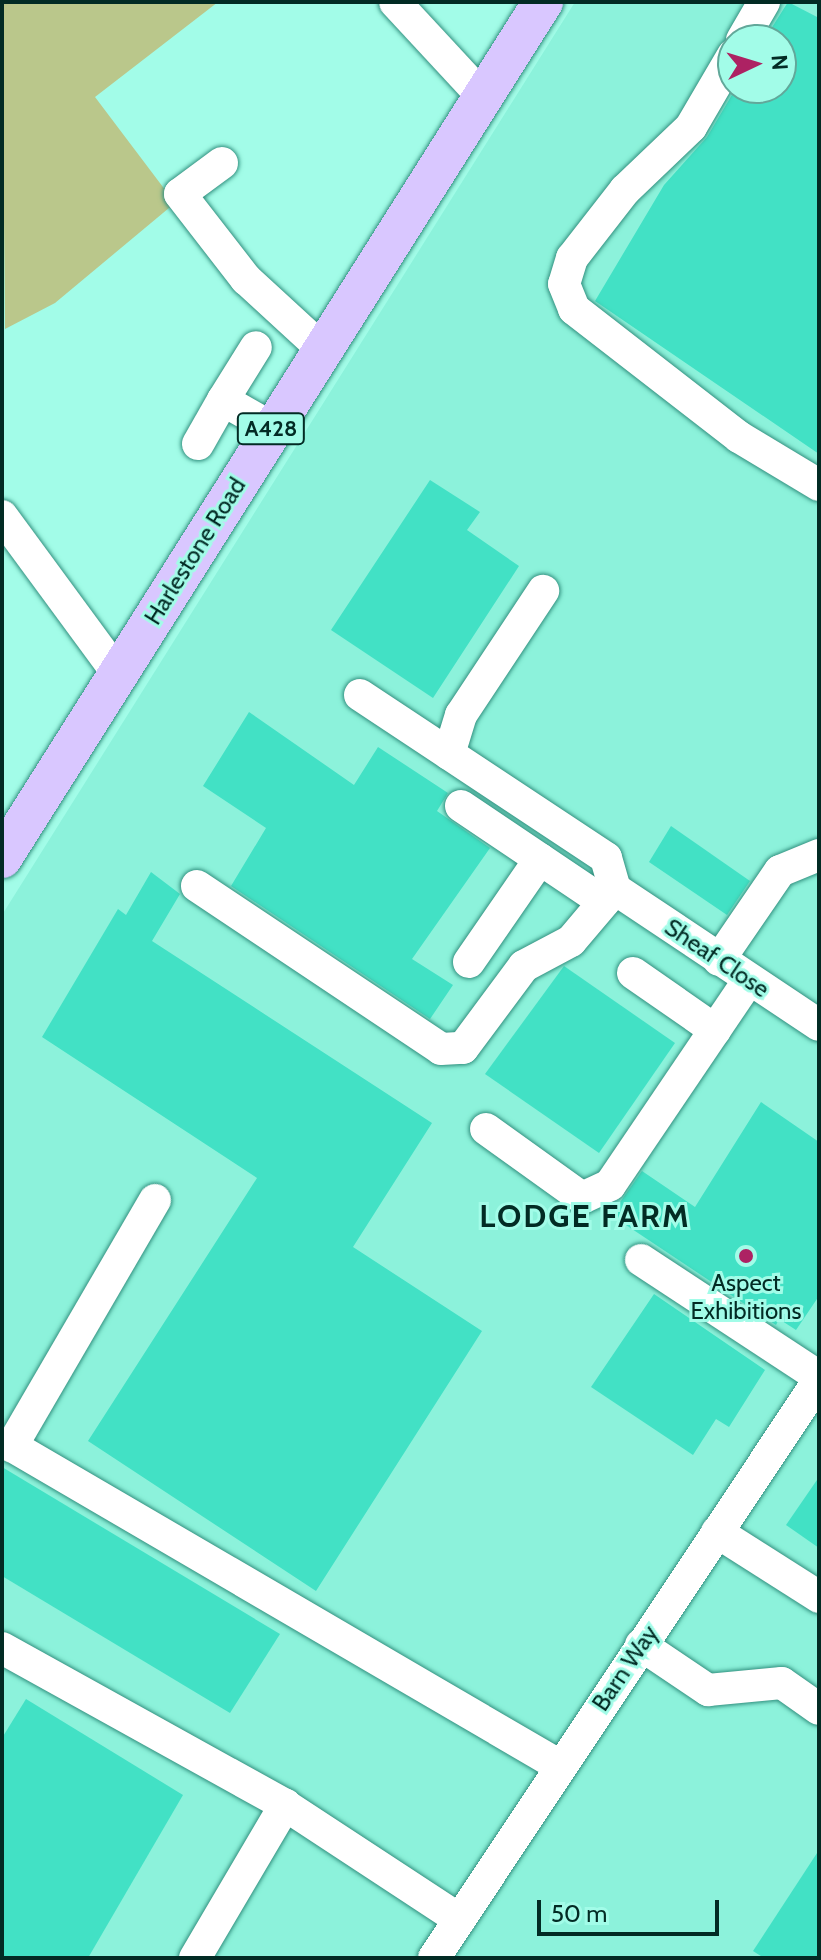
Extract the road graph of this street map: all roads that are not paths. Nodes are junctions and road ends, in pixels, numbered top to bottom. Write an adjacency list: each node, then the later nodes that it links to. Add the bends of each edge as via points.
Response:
1 (395, 2): 6 (street)
2 (543, 2): 6 (main road, Harlestone Road / A428)
3 (764, 2): 4 (street)
4 (751, 24)
5 (717, 82): 13 (street, via 691,127 625,190 572,258 564,284 574,309 739,437)
6 (482, 96): 9 (main road, Harlestone Road / A428)
7 (222, 163): 9 (street, via 180,194 246,279)
8 (256, 347): 10 (street)
9 (321, 348): 11 (main road, Harlestone Road / A428)
10 (223, 400): 11 (street); 12 (street)
11 (272, 428): 16 (main road, Harlestone Road / A428)
12 (198, 444)
13 (819, 485)
14 (2, 516): 16 (street)
15 (543, 591): 18 (street, via 461,715)
16 (118, 674): 21 (main road, Harlestone Road / A428)
17 (360, 695): 18 (street)
18 (449, 754): 24 (street, via 606,858)
19 (461, 806): 22 (street, Sheaf Close)
20 (819, 855): 25 (street, via 780,871)
21 (2, 858)
22 (540, 859): 24 (street, Sheaf Close); 26 (street)
23 (197, 886): 24 (street, via 441,1049 463,1048 524,966 571,941)
24 (610, 895): 25 (street, Sheaf Close)
25 (719, 960): 28 (street, Sheaf Close)
26 (469, 962)
27 (633, 973): 30 (street)
28 (749, 980): 29 (street, Sheaf Close); 30 (street)
29 (819, 1025)
30 (715, 1030): 31 (street, via 610,1185 582,1198)
31 (486, 1129)
32 (155, 1200): 40 (street, via 12,1446)
33 (641, 1260): 34 (street)
34 (819, 1379): 35 (street, Barn Way)
35 (717, 1532): 36 (street); 37 (street, Barn Way)
36 (819, 1597)
37 (641, 1645): 39 (street, via 708,1690 782,1683); 40 (street, Barn Way)
38 (2, 1648): 41 (street)
39 (819, 1709)
40 (560, 1766): 42 (street, Barn Way)
41 (285, 1805): 42 (street); 43 (street)
42 (460, 1920): 44 (street, Barn Way)
43 (195, 1958)
44 (434, 1958)

